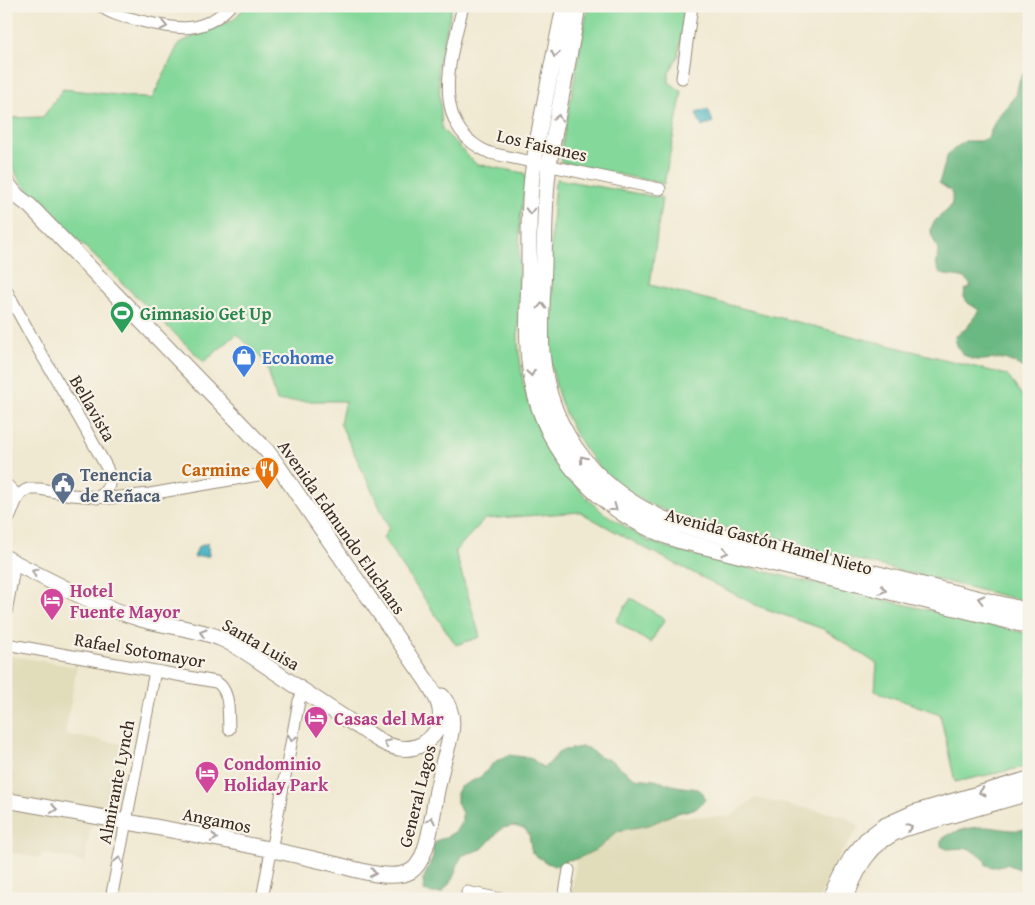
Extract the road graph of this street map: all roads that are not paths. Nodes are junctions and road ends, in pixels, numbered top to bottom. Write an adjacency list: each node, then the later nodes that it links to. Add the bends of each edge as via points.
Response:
1 (101, 6): 6 (street, one-way to 6, via 126,17 184,28 209,22)
2 (463, 6): 8 (street, Los Faisanes, via 448,72 450,105 455,121 469,141 483,150)
3 (564, 6): 8 (main road, Avenida Gastón Hamel Nieto, one-way to 8)
4 (578, 6): 8 (main road, Avenida Gastón Hamel Nieto, one-way to 4)
5 (692, 6): 7 (street)
6 (229, 7)
7 (682, 78)
8 (541, 164): 11 (street, Los Faisanes); 20 (main road, Avenida Gastón Hamel Nieto, one-way to 8, via 680,526 641,509 604,482 566,435 546,377 542,353 546,199); 22 (main road, Avenida Gastón Hamel Nieto, one-way to 22, via 530,200 528,327 532,380 538,406 554,441 586,484 631,520 677,540)
9 (6, 170): 12 (main road, Avenida Edmundo Eluchans)
10 (6, 182): 12 (main road, Avenida Edmundo Eluchans)
11 (660, 189)
12 (30, 206): 14 (main road, Avenida Edmundo Eluchans)
13 (6, 290): 17 (street, Bellavista, via 107,468 108,485)
14 (278, 466): 17 (street, via 258,475 216,483 150,494); 25 (main road, Avenida Edmundo Eluchans)
15 (6, 484): 16 (street)
16 (18, 496): 17 (street, via 34,488); 18 (street)
17 (97, 498)
18 (6, 523)
19 (11, 561): 21 (street); 26 (main road, Santa Luisa, one-way to 19, via 223,639 116,610)
20 (1029, 611)
21 (6, 612)
22 (1029, 626)
23 (6, 644): 24 (street, Rafael Sotomayor)
24 (155, 672): 27 (street, Rafael Sotomayor, via 220,684 226,691); 33 (street, Almirante Lynch)
25 (428, 683): 28 (main road, General Lagos, via 442,695 449,707 453,721); 29 (main road, via 441,711 438,728)
26 (304, 691): 29 (main road, Santa Luisa, one-way to 26, via 411,748 393,747); 34 (street, one-way to 34, via 299,701)
27 (229, 729)
28 (451, 735): 29 (main road); 35 (main road, General Lagos, one-way to 28, via 424,851)
29 (431, 737)
30 (1029, 779): 42 (main road, one-way to 42, via 908,815 884,826 851,858)
31 (1029, 793): 43 (main road, one-way to 31, via 864,859 888,836)
32 (6, 800): 33 (main road, Angamos, one-way to 33)
33 (127, 821): 34 (main road, Angamos, one-way to 34); 38 (street, Almirante Lynch, one-way to 33)
34 (271, 849): 35 (main road, Angamos, one-way to 35, via 392,876 404,874); 39 (street)
35 (417, 866)
36 (569, 870): 41 (street)
37 (467, 892): 40 (street)
38 (111, 899)
39 (262, 899)
40 (501, 899)
41 (564, 899)
42 (830, 899)
43 (844, 899)

